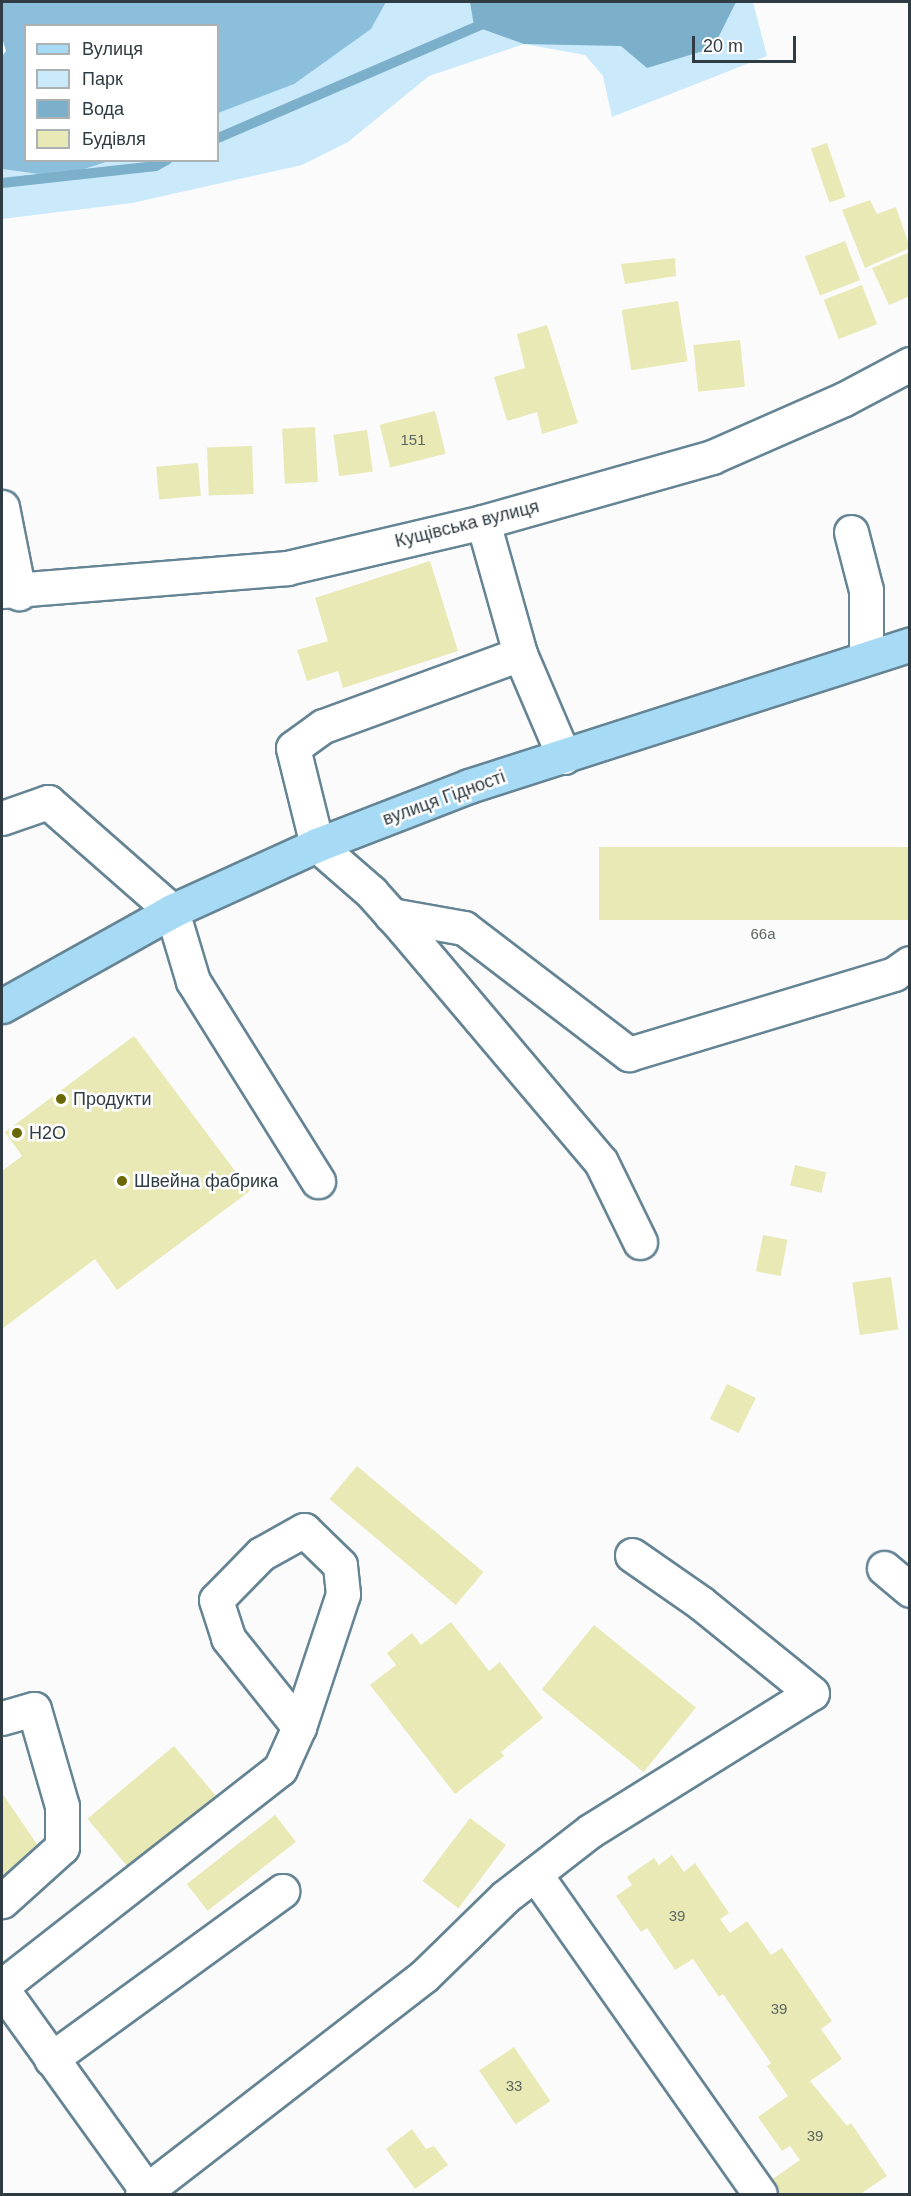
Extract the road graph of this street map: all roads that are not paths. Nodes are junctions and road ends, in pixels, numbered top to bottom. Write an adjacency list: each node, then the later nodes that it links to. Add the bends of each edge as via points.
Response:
1 (909, 364): 3 (street, Кущівська вулиця, via 844,399 712,457)
2 (2, 507): 5 (street)
3 (483, 522): 5 (street, Кущівська вулиця, via 287,568); 7 (street)
4 (851, 532): 8 (street, via 867,590)
5 (10, 592)
6 (909, 644): 8 (main road, вулиця Гідності)
7 (520, 654): 9 (street); 11 (street, via 323,726 293,748)
8 (866, 657): 9 (main road, вулиця Гідності)
9 (564, 757): 11 (main road, вулиця Гідності, via 469,786)
10 (2, 818): 12 (street, via 48,802)
11 (317, 845): 12 (main road, вулиця Гідності); 13 (street)
12 (172, 911): 15 (main road, вулиця Гідності); 16 (street, via 193,981)
13 (391, 915): 14 (street, via 465,928 629,1054 894,974); 17 (street, via 601,1162)
14 (909, 963)
15 (2, 1006)
16 (318, 1181)
17 (640, 1242)
18 (632, 1555): 23 (street, via 701,1603 812,1693 590,1831)
19 (884, 1569): 20 (street)
20 (909, 1590)
21 (2, 1718): 25 (street, via 34,1709 62,1806 62,1847)
22 (299, 1727): 22 (street, via 228,1638 216,1600 261,1554 304,1530 340,1565 343,1594); 26 (street, via 280,1770)
23 (535, 1874): 28 (street, via 505,1897 424,1976); 29 (street)
24 (282, 1891): 27 (street)
25 (2, 1901)
26 (2, 1988): 27 (street)
27 (51, 2059): 28 (street)
28 (145, 2193)
29 (760, 2194)

